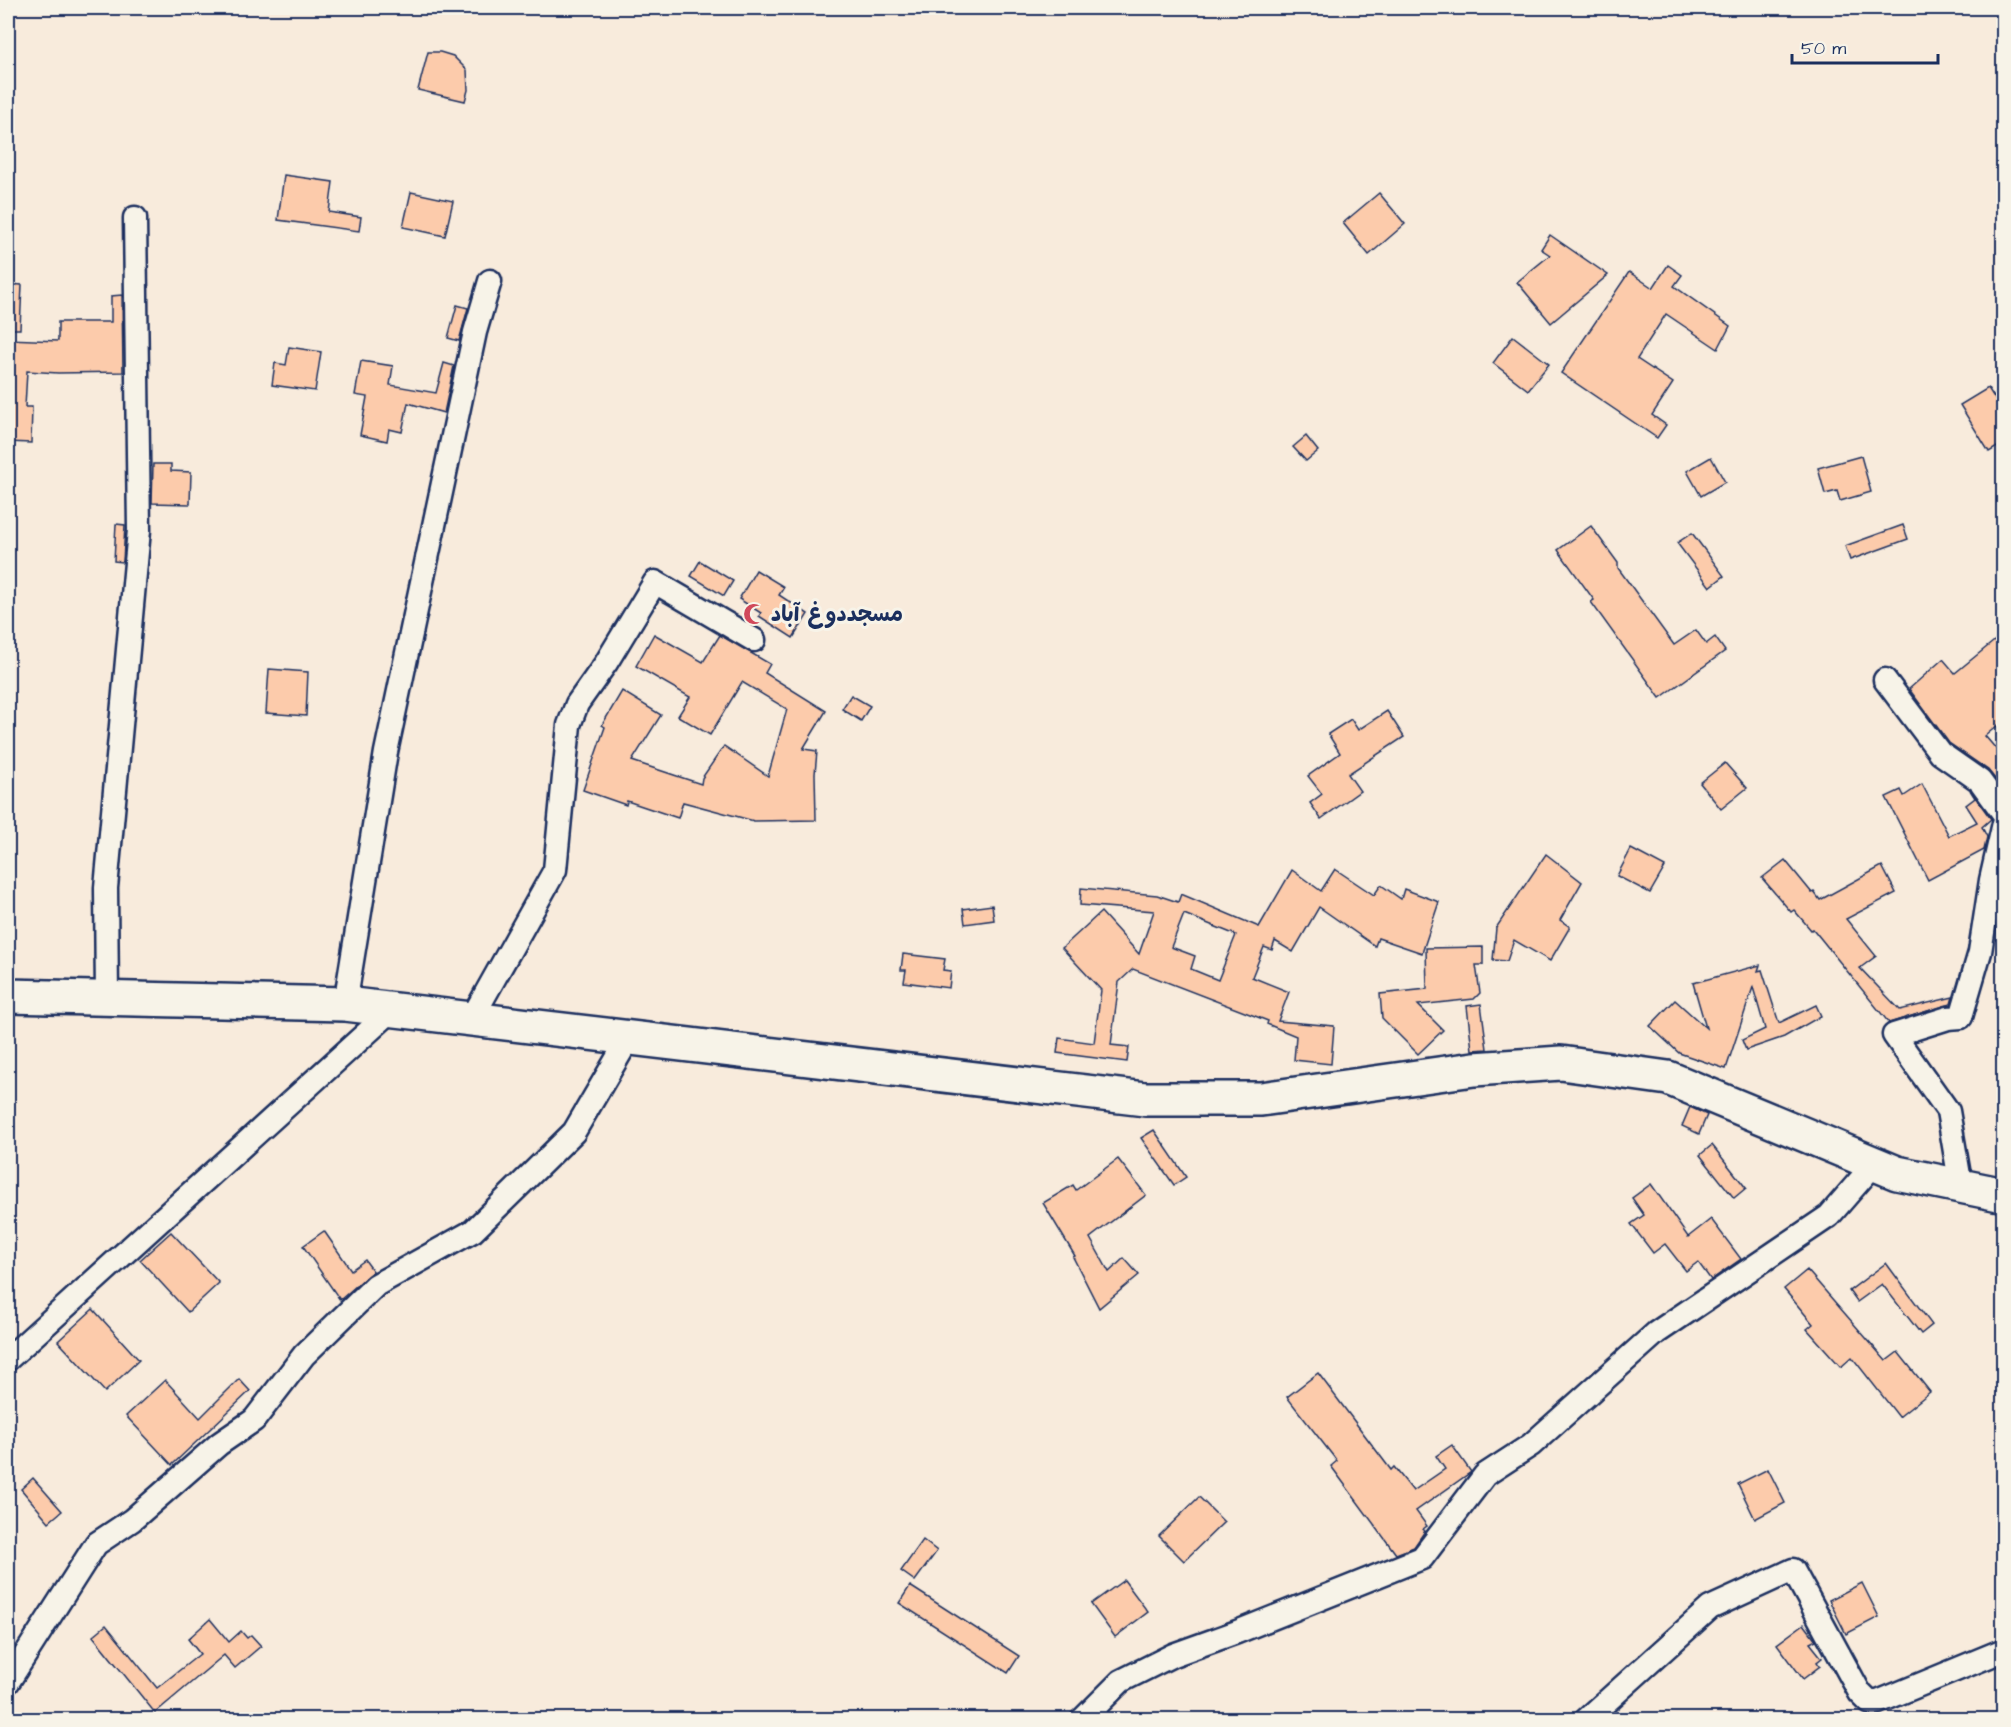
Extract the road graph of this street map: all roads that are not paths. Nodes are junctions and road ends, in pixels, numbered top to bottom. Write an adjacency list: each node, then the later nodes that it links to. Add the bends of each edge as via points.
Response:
1 (135, 218): 8 (street, via 140,530 106,888)
2 (490, 281): 9 (street, via 475,332 386,752)
3 (754, 640): 11 (street, via 655,582 577,704 569,725 555,870)
4 (1885, 680): 5 (street, via 1940,753 1980,781)
5 (2004, 814)
6 (2004, 823): 14 (street, via 1980,952 1961,1017 1894,1035 1948,1111)
7 (8, 996): 8 (highway)
8 (107, 999): 9 (highway)
9 (345, 1004): 10 (highway)
10 (392, 1010): 11 (highway); 16 (street)
11 (472, 1018): 12 (highway)
12 (629, 1038): 13 (highway, via 1145,1099 1261,1099 1474,1069 1561,1063 1668,1078); 18 (street, via 574,1132 473,1231 376,1285 304,1355 254,1420 219,1444 132,1520 96,1544)
13 (1875, 1164): 14 (highway, via 1896,1173); 19 (street, via 1829,1216 1656,1333 1531,1445 1485,1475 1422,1558 1173,1655 1121,1681)
14 (1961, 1186): 15 (highway)
15 (2004, 1195)
16 (8, 1359)
17 (2004, 1650): 20 (street, via 1878,1702 1869,1702 1860,1693 1793,1570 1710,1608)
18 (8, 1682)
19 (1082, 1719)
20 (1586, 1719)

